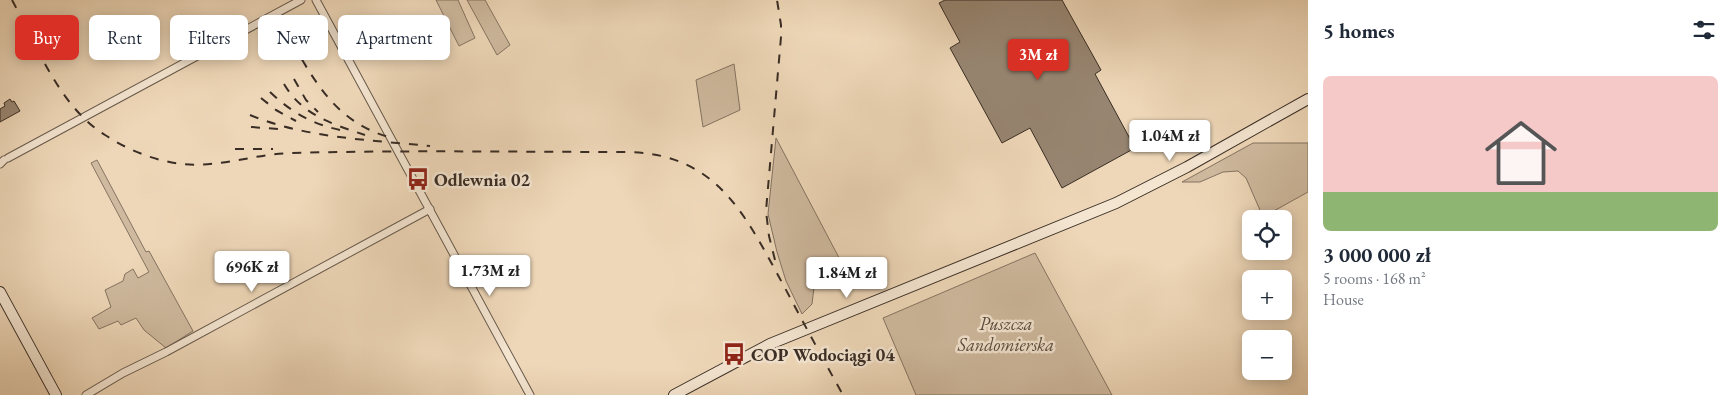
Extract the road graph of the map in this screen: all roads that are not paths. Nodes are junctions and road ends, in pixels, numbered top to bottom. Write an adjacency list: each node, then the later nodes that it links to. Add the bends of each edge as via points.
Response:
1 (301, 0): 4 (street)
2 (316, 0): 5 (street)
3 (1308, 99): 10 (street, via 1116,203 770,344)
4 (3, 161)
5 (430, 209): 8 (street); 9 (street)
6 (0, 292): 7 (street)
7 (56, 395)
8 (86, 395)
9 (530, 395)
10 (674, 395)

